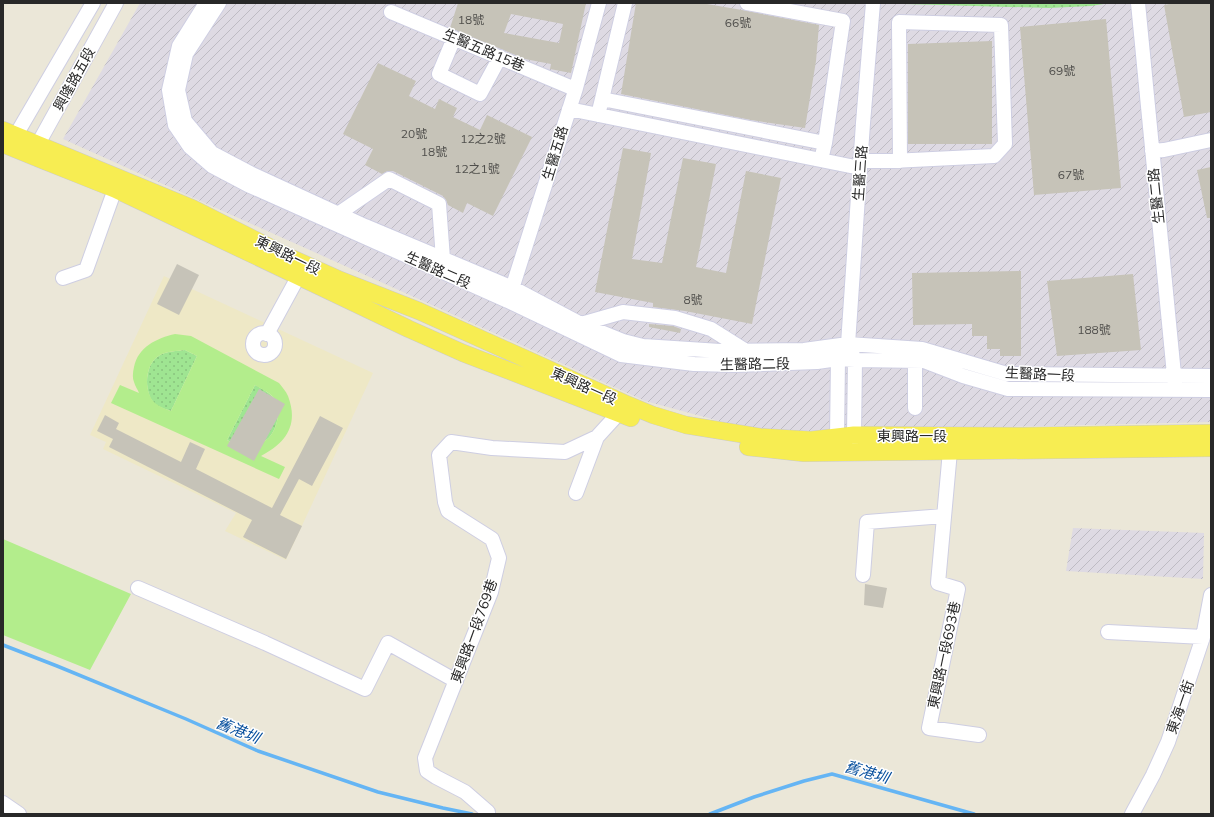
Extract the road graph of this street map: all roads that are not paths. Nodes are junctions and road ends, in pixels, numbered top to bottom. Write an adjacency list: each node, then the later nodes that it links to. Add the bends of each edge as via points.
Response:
1 (93, 3): 17 (street, 興隆路五段)
2 (116, 3): 20 (street, 興隆路五段)
3 (206, 3): 31 (street, 生醫路二段, via 179,46 169,90 175,126 190,147 212,166 248,185)
4 (219, 3): 26 (street, 生醫路二段, via 186,54 178,90 185,121 212,153 250,174)
5 (599, 3): 13 (street, 生醫五路)
6 (625, 3): 14 (street)
7 (747, 3): 19 (street, via 843,21)
8 (873, 3): 24 (street, 生醫三路)
9 (1138, 3): 21 (street, 生醫二路)
10 (391, 12): 11 (street, 生醫五路15巷)
11 (454, 38): 12 (street, 生醫五路15巷); 12 (street, via 439,74 480,94)
12 (500, 57): 13 (street, 生醫五路15巷)
13 (576, 88): 15 (street, 生醫五路)
14 (602, 99): 16 (street); 19 (street)
15 (569, 109): 16 (street); 30 (street, 生醫五路)
16 (598, 115): 22 (street)
17 (8, 139): 20 (main road, 東興路一段)
18 (1211, 140): 21 (street)
19 (825, 143): 22 (street)
20 (35, 150): 25 (main road, 東興路一段); 28 (main road, 東興路一段, via 192,208)
21 (1152, 151): 40 (street, 生醫二路)
22 (821, 160): 24 (street)
23 (900, 161): 23 (street, via 994,156 1005,144 1001,25 899,22); 24 (street)
24 (860, 165): 34 (street, 生醫三路)
25 (115, 189): 28 (main road, 東興路一段); 29 (street, via 86,270)
26 (338, 214): 27 (street, 生醫路二段); 27 (street, via 389,179 439,204)
27 (444, 259): 30 (street, 生醫路二段)
28 (302, 270): 33 (street); 42 (main road, 東興路一段, via 340,280 419,311)
29 (63, 278)
30 (513, 288): 31 (street, 生醫五路); 32 (street, 生醫路二段)
31 (508, 301): 36 (street, 生醫路二段, via 622,355 694,364 735,365)
32 (581, 324): 35 (street, 生醫路二段, via 643,346); 35 (street, via 624,312 675,318 711,329)
33 (267, 334)
34 (848, 344): 35 (street, 生醫路二段, via 804,350); 36 (street); 37 (street); 40 (street, 生醫路一段, via 922,349 1007,374)
35 (746, 351)
36 (838, 359): 37 (street, 生醫路二段); 47 (street)
37 (854, 360): 38 (street, 生醫路一段); 45 (street)
38 (915, 361): 40 (street, 生醫路一段, via 924,361 1008,389); 43 (street)
39 (1211, 376): 40 (street, 生醫路一段)
40 (1175, 383): 41 (street, 生醫路一段)
41 (1211, 390)
42 (621, 408): 46 (street, 東興路一段769巷); 47 (main road, 東興路一段, via 686,425 760,437)
43 (915, 408)
44 (1211, 433): 45 (main road, 東興路一段)
45 (854, 435): 47 (main road, 東興路一段)
46 (598, 437): 50 (street); 57 (street, 東興路一段769巷, via 565,452 492,448 451,442 439,456 448,511 492,539 499,558 491,592)
47 (841, 444): 49 (main road, 東興路一段)
48 (1211, 448): 49 (main road, 東興路一段)
49 (950, 451): 51 (street, 東興路一段693巷)
50 (576, 493)
51 (944, 516): 52 (street, via 867,522); 58 (street, 東興路一段693巷, via 938,583 958,589 929,728)
52 (862, 575)
53 (138, 588): 57 (street, via 365,689 388,642)
54 (1211, 595): 56 (street, 東海一街)
55 (1108, 632): 56 (street)
56 (1204, 637): 62 (street, 東海一街, via 1168,742)
57 (456, 681): 61 (street, 東興路一段769巷, via 425,758 427,771 465,792)
58 (980, 735)
59 (3, 804): 60 (street)
60 (19, 814)
61 (488, 814)
62 (1132, 814)

